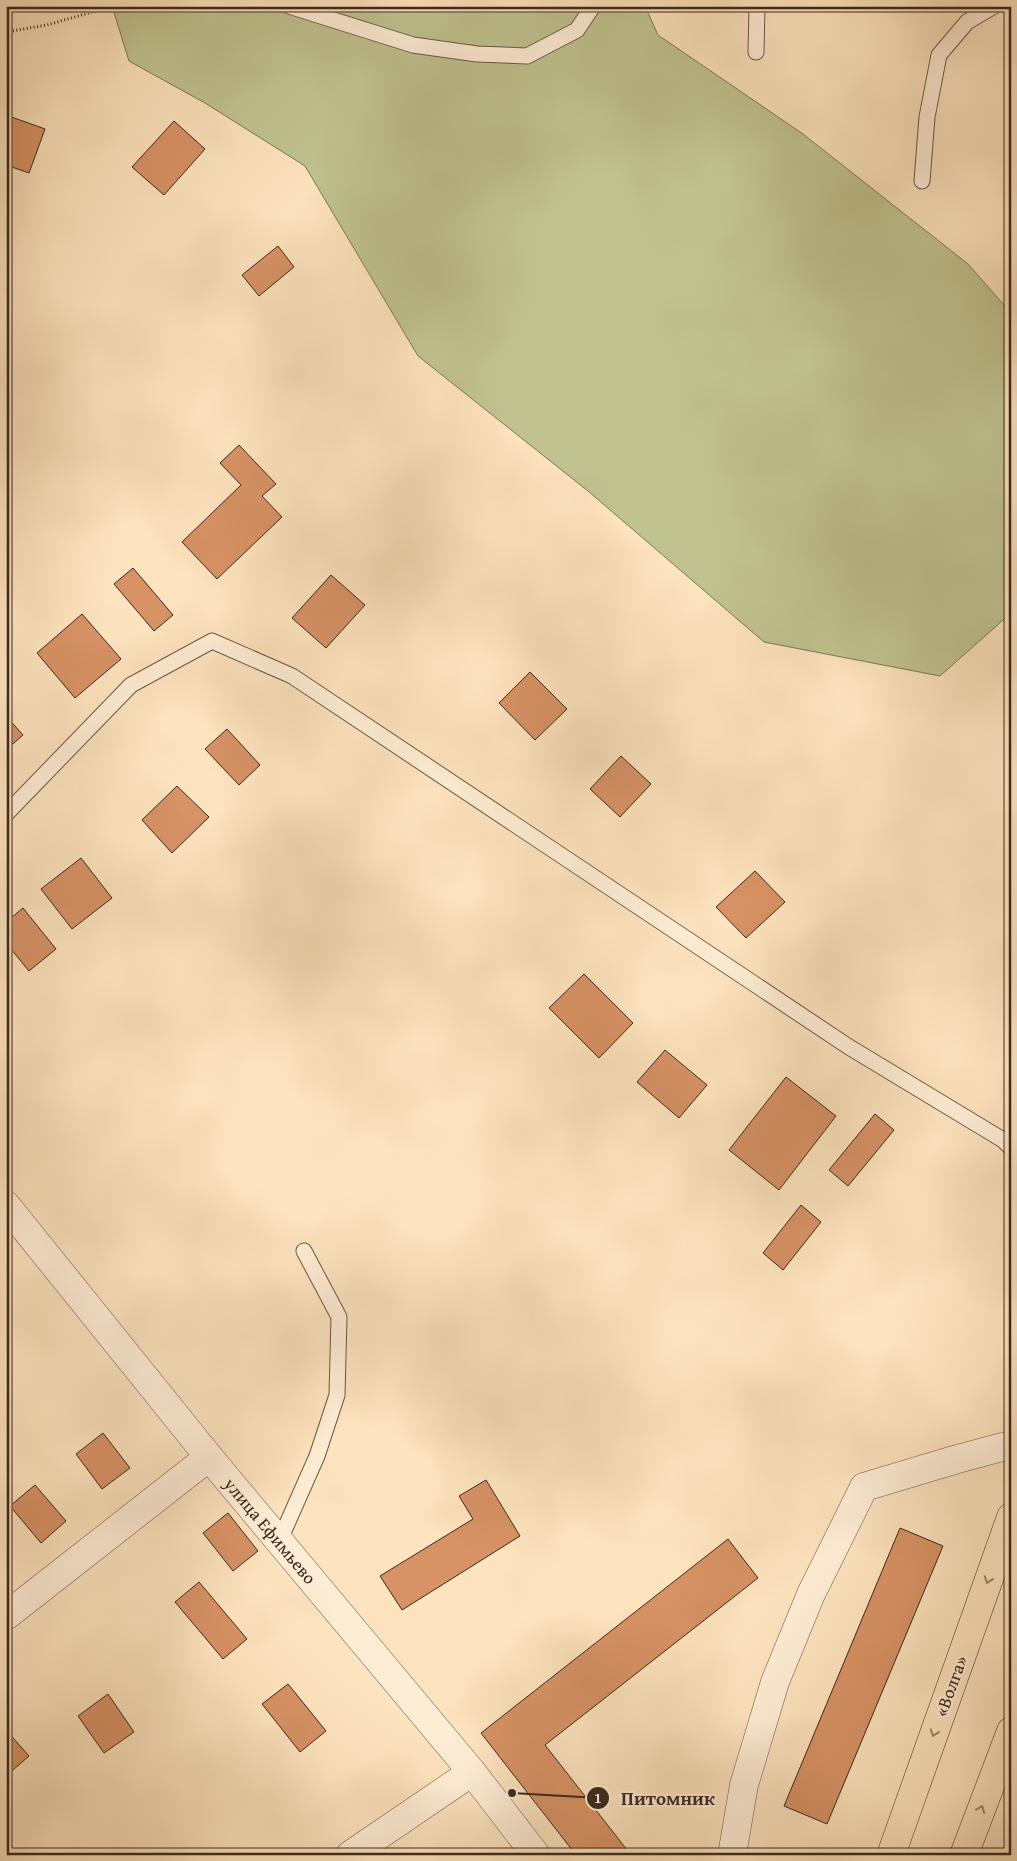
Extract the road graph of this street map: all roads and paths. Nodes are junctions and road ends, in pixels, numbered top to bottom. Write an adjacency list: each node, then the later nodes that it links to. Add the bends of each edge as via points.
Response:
1 (113, 6): 6 (path, via 47,25)
2 (289, 6): 3 (lane, via 413,45 477,54 528,56 577,30)
3 (593, 6)
4 (757, 6): 7 (lane)
5 (994, 6): 8 (lane, via 967,22 939,55 927,117)
6 (6, 32)
7 (756, 52)
8 (922, 181)
9 (6, 814): 10 (lane, via 131,685 212,641 292,676 848,1048)
10 (1008, 1143)
11 (6, 1205): 14 (street, улица Ефимьево)
12 (304, 1252): 16 (lane, via 339,1317 337,1395 318,1456)
13 (1011, 1447): 22 (street, via 864,1487 810,1594 775,1682 744,1785)
14 (208, 1457): 16 (street, улица Ефимьево); 17 (street)
15 (1011, 1518): 23 (highway, «Волга», one-way to 23)
16 (279, 1542): 19 (street, улица Ефимьево)
17 (6, 1616)
18 (1011, 1731): 24 (highway, one-way to 18)
19 (472, 1772): 20 (street); 21 (street, улица Ефимьево)
20 (350, 1855)
21 (536, 1855)
22 (732, 1855)
23 (891, 1855)
24 (964, 1855)

